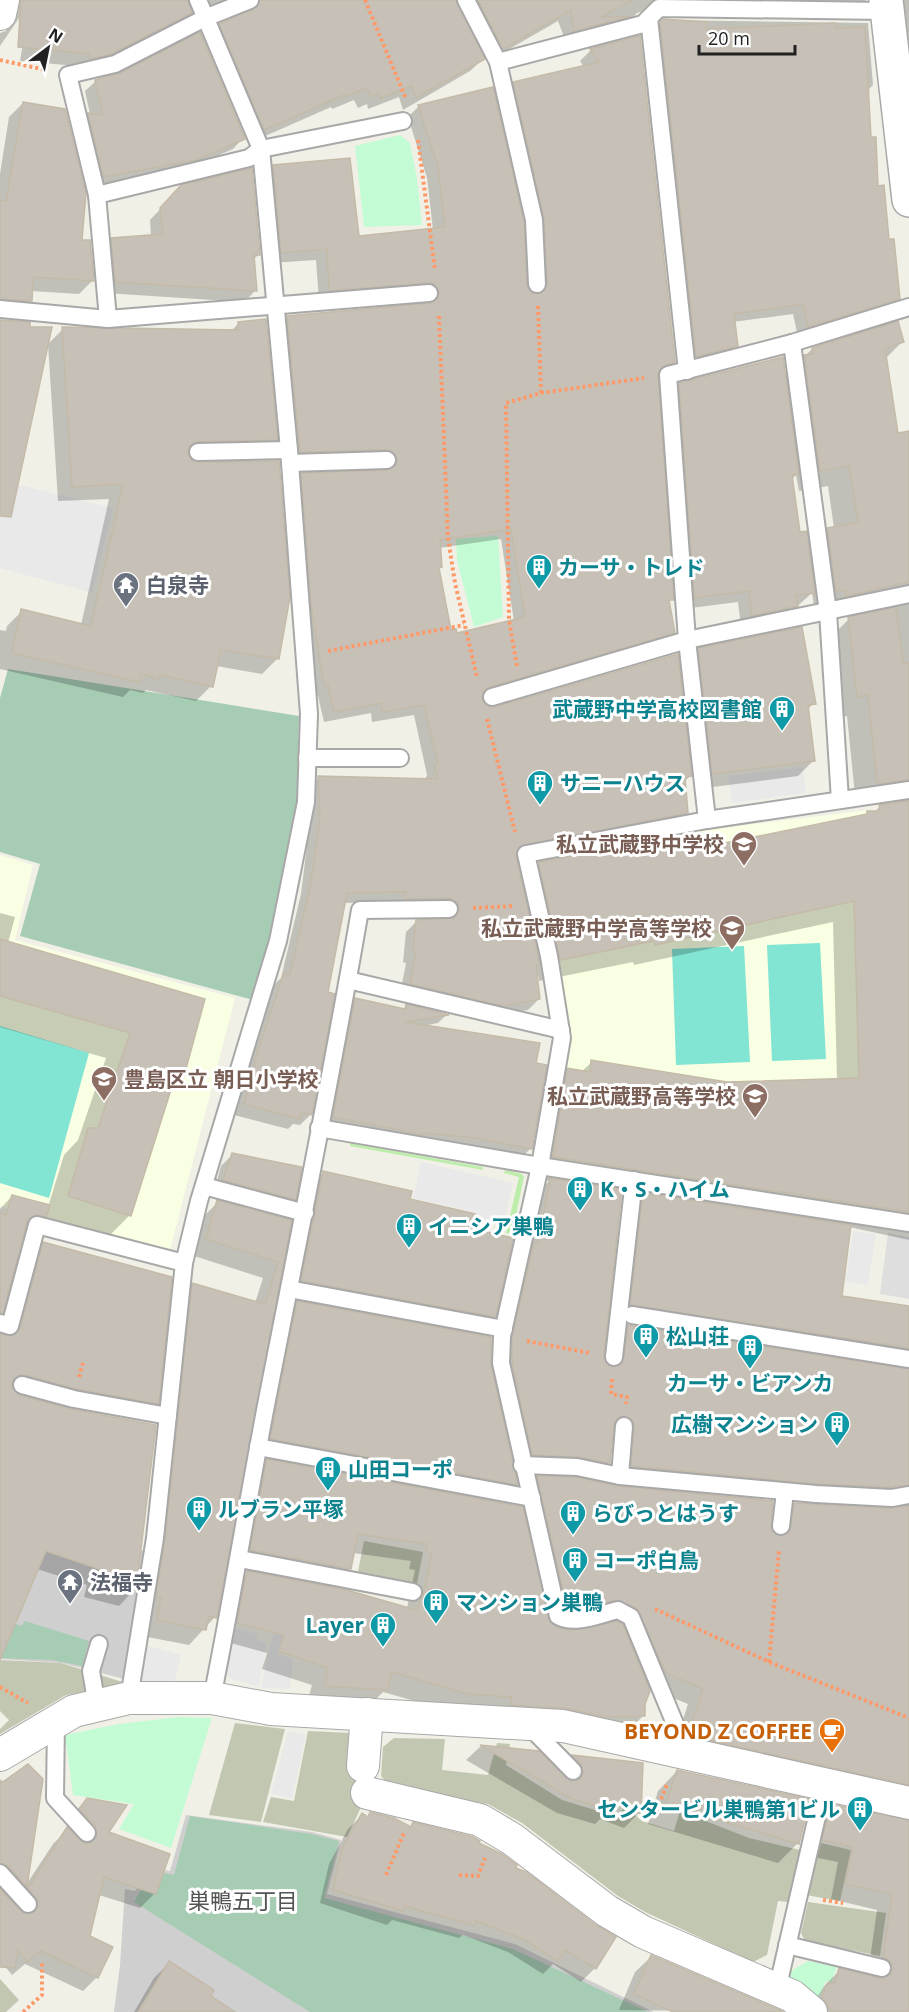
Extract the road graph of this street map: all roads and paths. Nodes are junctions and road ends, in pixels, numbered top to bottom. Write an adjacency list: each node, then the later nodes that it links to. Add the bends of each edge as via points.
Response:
1 (3, 0): 5 (street)
2 (198, 0): 6 (lane)
3 (250, 0): 6 (lane)
4 (466, 0): 10 (lane)
5 (0, 14)
6 (205, 18): 11 (lane, via 115,64); 13 (lane)
7 (649, 18): 8 (lane, via 659,8); 10 (lane, via 643,24); 25 (lane)
8 (893, 19): 15 (street)
9 (0, 60): 11 (path)
10 (498, 62): 18 (lane, via 534,220)
11 (68, 75): 14 (lane)
12 (403, 121): 13 (lane)
13 (261, 149): 14 (lane, via 249,158); 20 (lane)
14 (97, 195): 23 (lane)
15 (909, 200)
16 (434, 263): 17 (path)
17 (435, 273)
18 (537, 284): 27 (path)
19 (434, 299): 20 (lane); 33 (path, via 448,538)
20 (277, 304): 23 (lane); 29 (lane)
21 (909, 307): 24 (lane)
22 (0, 309): 23 (lane)
23 (108, 319)
24 (792, 344): 25 (lane); 32 (lane)
25 (687, 371): 26 (lane)
26 (668, 375): 27 (path); 34 (lane)
27 (541, 393): 36 (path, via 506,403 509,620)
28 (198, 452): 29 (lane)
29 (289, 456): 30 (lane); 35 (lane)
30 (387, 460)
31 (909, 594): 32 (lane)
32 (828, 612): 34 (lane); 41 (lane)
33 (464, 625): 35 (path); 37 (path)
34 (687, 640): 36 (lane); 42 (lane)
35 (304, 656): 38 (lane, via 309,714)
36 (521, 689): 37 (lane)
37 (485, 698): 43 (path, via 519,845)
38 (307, 758): 39 (lane); 51 (lane, via 306,802 278,941)
39 (400, 758)
40 (909, 790): 41 (lane)
41 (840, 800): 42 (lane)
42 (707, 820): 43 (lane)
43 (526, 854): 44 (lane)
44 (538, 904): 45 (path); 47 (lane)
45 (449, 909): 46 (lane, via 360,910)
46 (348, 980): 47 (lane); 48 (lane)
47 (561, 1030): 49 (lane)
48 (319, 1128): 49 (lane); 52 (lane)
49 (540, 1166): 50 (lane); 58 (lane)
50 (634, 1180): 53 (lane); 59 (lane)
51 (204, 1185): 52 (lane); 54 (lane)
52 (305, 1213): 55 (lane)
53 (909, 1222)
54 (184, 1263): 57 (lane, via 37,1225 10,1326); 62 (lane)
55 (289, 1288): 58 (lane); 64 (lane)
56 (632, 1315): 60 (lane)
57 (0, 1323)
58 (503, 1333): 59 (path); 65 (lane, via 501,1362)
59 (614, 1357): 63 (path, via 611,1394 627,1397)
60 (909, 1359)
61 (22, 1385): 62 (lane)
62 (168, 1416): 76 (lane, via 155,1538)
63 (624, 1426): 66 (lane)
64 (258, 1447): 69 (lane); 71 (lane)
65 (522, 1465): 66 (lane, via 577,1467); 69 (lane)
66 (620, 1476): 67 (lane)
67 (785, 1492): 68 (lane); 70 (lane)
68 (909, 1495)
69 (532, 1498): 83 (lane, via 558,1616 579,1619 618,1610 631,1617)
70 (782, 1526): 75 (path)
71 (240, 1559): 72 (lane); 77 (lane)
72 (413, 1592)
73 (651, 1607): 75 (path)
74 (99, 1644): 78 (lane, via 91,1671)
75 (768, 1662): 80 (path)
76 (129, 1698): 77 (street); 78 (street)
77 (212, 1698): 79 (street, via 270,1709)
78 (97, 1706): 81 (street)
79 (367, 1714): 82 (street); 88 (street, via 365,1779)
80 (909, 1718)
81 (56, 1720): 84 (street); 89 (lane, via 55,1798)
82 (526, 1723): 83 (street, via 562,1726); 85 (lane)
83 (687, 1753): 86 (street)
84 (0, 1755)
85 (573, 1771)
86 (824, 1786): 87 (street); 93 (lane)
87 (909, 1803)
88 (416, 1804): 91 (path); 96 (street, via 480,1820 513,1839 607,1911)
89 (87, 1833)
90 (0, 1873): 92 (lane)
91 (386, 1875)
92 (28, 1904)
93 (787, 1945): 95 (lane); 96 (lane)
94 (42, 1963): 97 (path, via 42,1995)
95 (882, 1968)
96 (777, 1990): 98 (street, via 792,1996)
97 (23, 2012)
98 (811, 2012)

